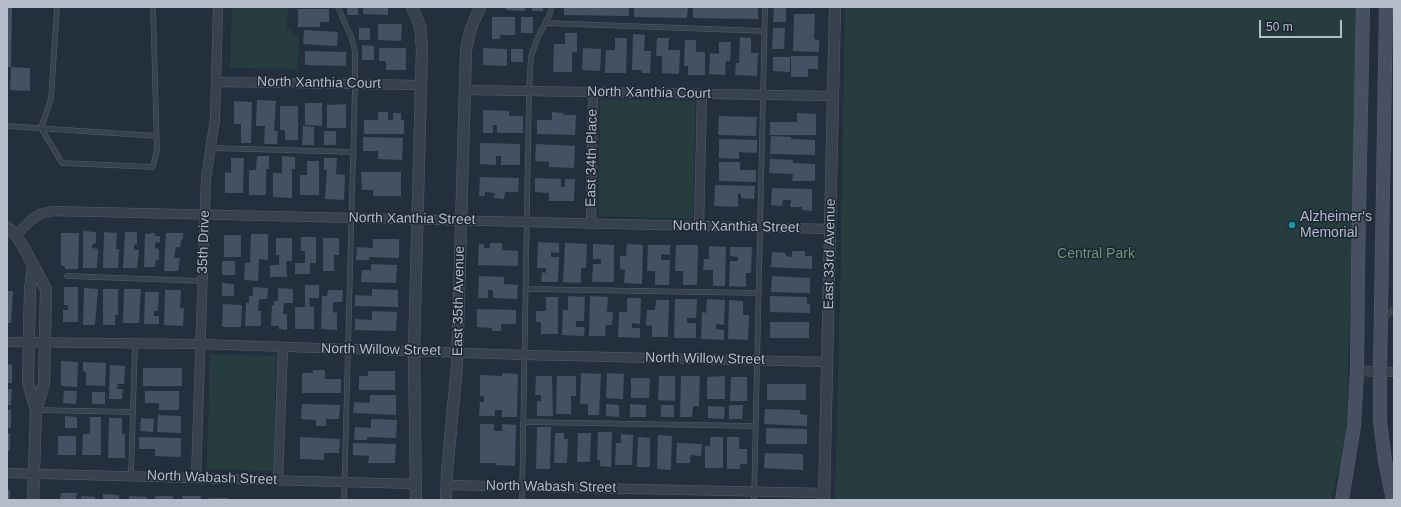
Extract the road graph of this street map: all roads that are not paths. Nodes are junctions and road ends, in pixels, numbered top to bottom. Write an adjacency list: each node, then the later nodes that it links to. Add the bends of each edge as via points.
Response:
1 (57, 7): 24 (lane, via 51,99)
2 (153, 7): 25 (lane)
3 (218, 7): 14 (street, 35th Drive)
4 (338, 7): 15 (lane, via 355,52)
5 (412, 7): 16 (street, via 422,37)
6 (480, 7): 17 (street, East 35th Avenue, via 468,37)
7 (552, 7): 12 (lane)
8 (765, 7): 13 (lane)
9 (835, 7): 22 (street, East 33rd Avenue)
10 (1363, 7): 58 (main road)
11 (1386, 7): 45 (main road, via 1388,41)
12 (546, 23): 13 (lane); 18 (lane, via 531,56)
13 (764, 31): 21 (lane)
14 (216, 82): 15 (street, North Xanthia Court); 26 (street, 35th Drive, via 215,119)
15 (355, 84): 16 (street, North Xanthia Court); 27 (lane)
16 (422, 85): 30 (street)
17 (465, 90): 18 (street, North Xanthia Court); 31 (street, East 35th Avenue)
18 (530, 91): 19 (street, North Xanthia Court); 32 (lane)
19 (593, 92): 20 (street, North Xanthia Court); 33 (street, East 34th Place)
20 (702, 94): 21 (street, North Xanthia Court); 34 (street)
21 (763, 95): 22 (street, North Xanthia Court); 36 (lane)
22 (833, 96): 37 (street, East 33rd Avenue)
23 (7, 126): 24 (lane)
24 (41, 128): 25 (lane); 25 (lane, via 62,163 153,167 157,149)
25 (156, 136)
26 (210, 148): 27 (lane); 28 (street, 35th Drive)
27 (354, 152): 29 (lane)
28 (204, 214): 29 (street, North Xanthia Street); 38 (street, North Xanthia Street, via 52,211 31,220); 41 (street, 35th Drive)
29 (352, 218): 30 (street, North Xanthia Street); 52 (lane)
30 (418, 219): 31 (street, North Xanthia Street); 53 (street)
31 (461, 220): 32 (street, North Xanthia Street); 54 (street, East 35th Avenue)
32 (528, 222): 33 (street, North Xanthia Street); 42 (lane)
33 (591, 224): 34 (street, North Xanthia Street)
34 (699, 226): 36 (street, North Xanthia Street)
35 (7, 227): 38 (street)
36 (760, 228): 37 (street, North Xanthia Street); 43 (lane)
37 (830, 229): 57 (street, East 33rd Avenue)
38 (16, 235): 39 (street)
39 (33, 266): 47 (street, via 30,289); 48 (street, via 46,289)
40 (67, 276): 41 (lane)
41 (202, 281): 50 (street, 35th Drive)
42 (526, 288): 43 (lane); 55 (lane)
43 (759, 293): 56 (lane)
44 (1394, 309): 45 (lane)
45 (1381, 320): 59 (main road)
46 (7, 342): 47 (street, North Willow Street)
47 (30, 342): 48 (street, North Willow Street); 61 (street, via 28,382)
48 (46, 342): 49 (street, North Willow Street); 61 (street, via 44,384)
49 (135, 343): 50 (street, North Willow Street); 62 (lane)
50 (200, 344): 51 (street, North Willow Street); 68 (street, 35th Drive)
51 (283, 348): 52 (street, North Willow Street); 69 (street)
52 (348, 349): 53 (street, North Willow Street); 70 (lane)
53 (414, 351): 54 (street, North Willow Street); 71 (street)
54 (458, 352): 55 (street, North Willow Street); 72 (street, East 35th Avenue)
55 (525, 355): 56 (street, North Willow Street); 63 (lane)
56 (757, 360): 57 (street, North Willow Street); 64 (lane)
57 (827, 362): 75 (street, East 33rd Avenue)
58 (1357, 371): 59 (street); 81 (main road, via 1354,426)
59 (1380, 372): 60 (street); 82 (main road, via 1382,442)
60 (1394, 372)
61 (36, 410): 62 (lane); 66 (street)
62 (133, 412): 67 (lane)
63 (523, 422): 64 (lane); 73 (lane)
64 (756, 426): 74 (lane)
65 (7, 473): 66 (street, North Wabash Street)
66 (34, 473): 67 (street, North Wabash Street); 76 (street)
67 (130, 476): 68 (street, North Wabash Street)
68 (196, 478): 69 (street, North Wabash Street)
69 (278, 480): 70 (street, North Wabash Street)
70 (345, 482): 71 (street, North Wabash Street); 77 (lane)
71 (416, 484): 78 (street)
72 (446, 485): 73 (street, North Wabash Street); 79 (street, East 35th Avenue)
73 (523, 486): 74 (street, North Wabash Street); 80 (lane)
74 (754, 496): 75 (street, North Wabash Street)
75 (824, 496)
76 (33, 500)
77 (344, 500)
78 (416, 500)
79 (446, 500)
80 (522, 500)
81 (1342, 500)
82 (1393, 500)

